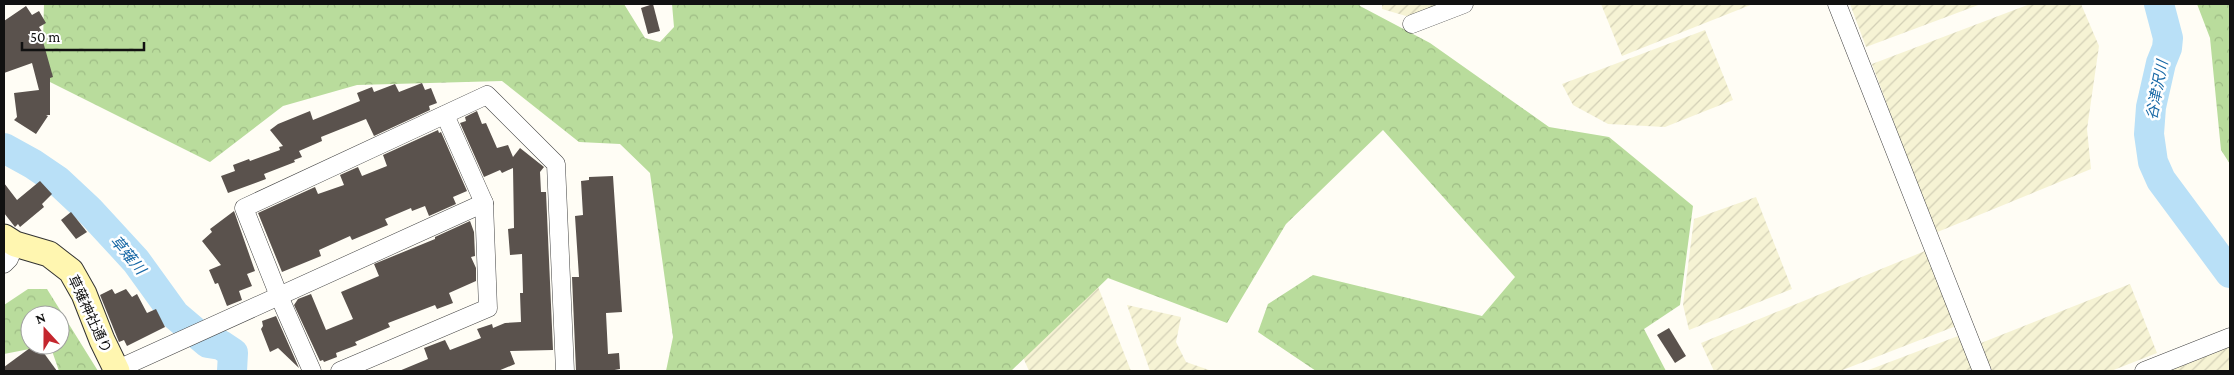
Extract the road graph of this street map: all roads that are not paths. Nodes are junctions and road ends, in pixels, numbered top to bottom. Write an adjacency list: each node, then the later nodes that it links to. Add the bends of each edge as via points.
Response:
1 (1464, 4): 3 (street)
2 (1837, 4): 13 (street)
3 (1412, 24)
4 (445, 115): 5 (street); 7 (street, via 244,208); 12 (street, via 486,95 556,164)
5 (484, 203): 7 (street); 11 (street, via 488,308)
6 (8, 248): 9 (street, 草薙神社通り, via 50,254 72,271)
7 (279, 296): 9 (street); 10 (street)
8 (2230, 337): 14 (street)
9 (116, 370)
10 (312, 371)
11 (340, 371)
12 (565, 371)
13 (1982, 371)
14 (2144, 371)

